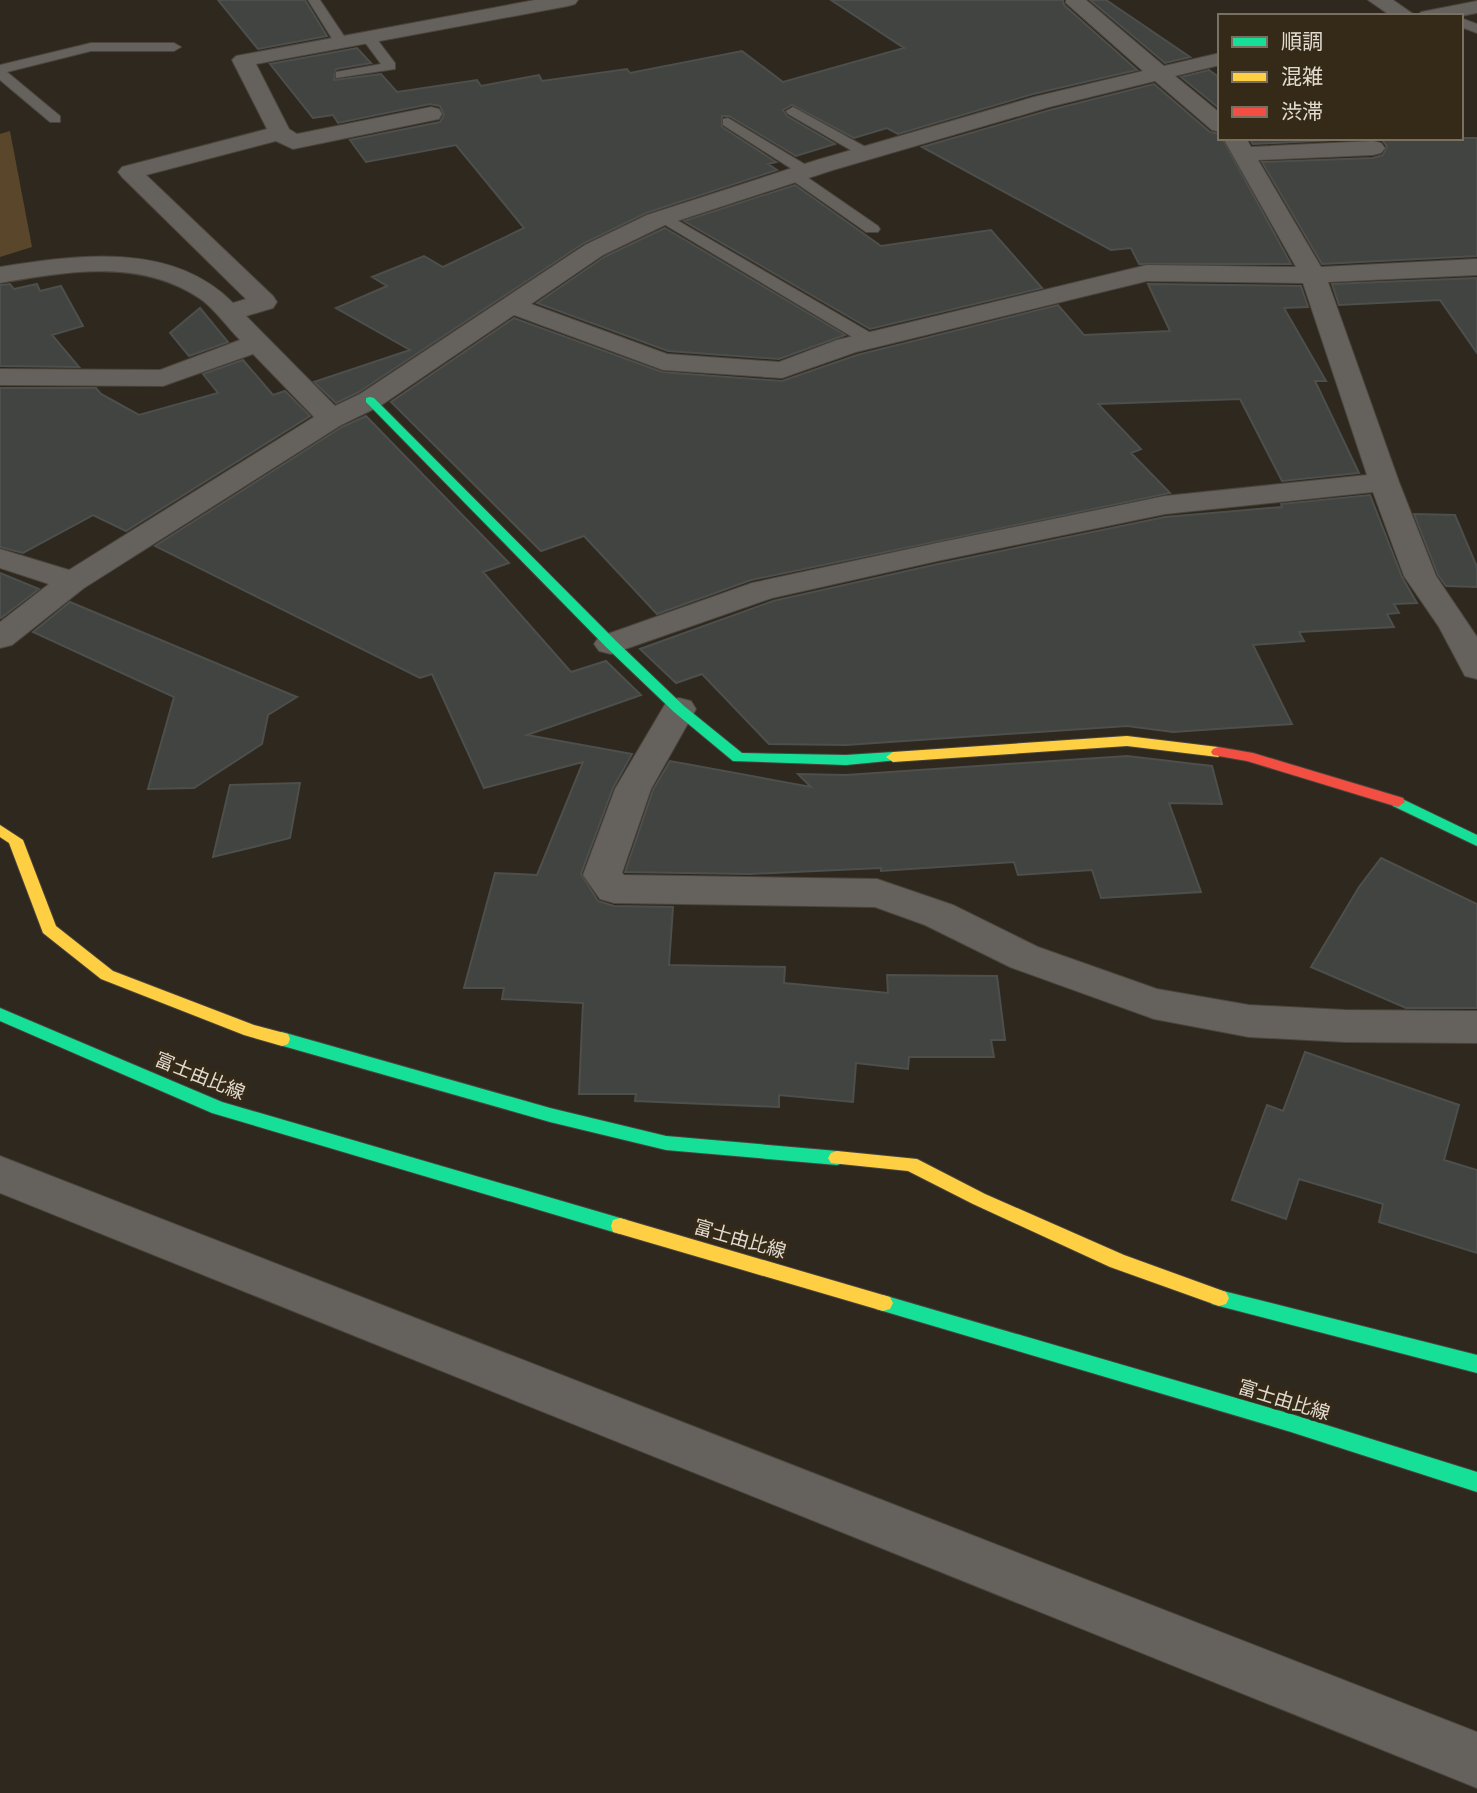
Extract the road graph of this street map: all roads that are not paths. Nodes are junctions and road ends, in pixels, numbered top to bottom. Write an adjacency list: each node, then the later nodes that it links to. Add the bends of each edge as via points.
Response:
1 (314, 0): 9 (lane)
2 (568, 0): 8 (street)
3 (1076, 0): 13 (street)
4 (1378, 0): 6 (street)
5 (1477, 7): 7 (street)
6 (1402, 14)
7 (1453, 14)
8 (368, 37): 9 (street); 14 (lane, via 390,66)
9 (341, 42): 20 (street, via 243,60)
10 (174, 47): 12 (lane, via 91,47)
11 (1218, 59): 13 (street)
12 (0, 71): 17 (lane)
13 (1158, 72): 19 (street); 23 (street)
14 (341, 75)
15 (793, 111): 23 (lane)
16 (431, 114): 20 (street, via 293,142)
17 (55, 119)
18 (728, 122): 24 (lane)
19 (1218, 123)
20 (280, 133): 31 (street, via 131,172 264,302)
21 (1238, 146): 22 (street); 29 (street)
22 (1373, 148)
23 (866, 153): 24 (street)
24 (800, 173): 25 (street); 26 (lane)
25 (663, 218): 30 (street, via 594,250); 32 (lane)
26 (872, 229)
27 (1477, 267): 29 (street)
28 (0, 275): 31 (street, via 61,265 139,264 209,293)
29 (1313, 275): 32 (street, via 1147,274); 37 (street)
30 (513, 306): 32 (street, via 663,362 782,370); 35 (street)
31 (227, 313): 33 (street)
32 (870, 340)
33 (257, 343): 34 (street, via 163,378); 36 (street)
34 (0, 377)
35 (370, 400): 36 (street); 41 (street)
36 (331, 419): 39 (street)
37 (1384, 482): 41 (street, via 1165,505 937,552 763,590); 42 (street, via 1420,576)
38 (0, 558): 39 (street)
39 (74, 582): 40 (street)
40 (0, 638)
41 (611, 644): 43 (street)
42 (1477, 668)
43 (680, 709): 45 (street, via 738,758 846,760 1127,741 1248,756 1408,806); 47 (street, via 633,789 602,875 614,889 877,893 939,915 1024,957 1154,1004 1249,1021)
44 (0, 830): 49 (street, via 15,840 49,929 107,975 250,1030 666,1143 911,1164 1117,1261 1197,1292)
45 (1477, 841)
46 (0, 1014): 50 (street, 富士由比線, via 218,1108 1291,1423)
47 (1477, 1027)
48 (0, 1174): 51 (street)
49 (1477, 1364)
50 (1477, 1482)
51 (1477, 1760)

